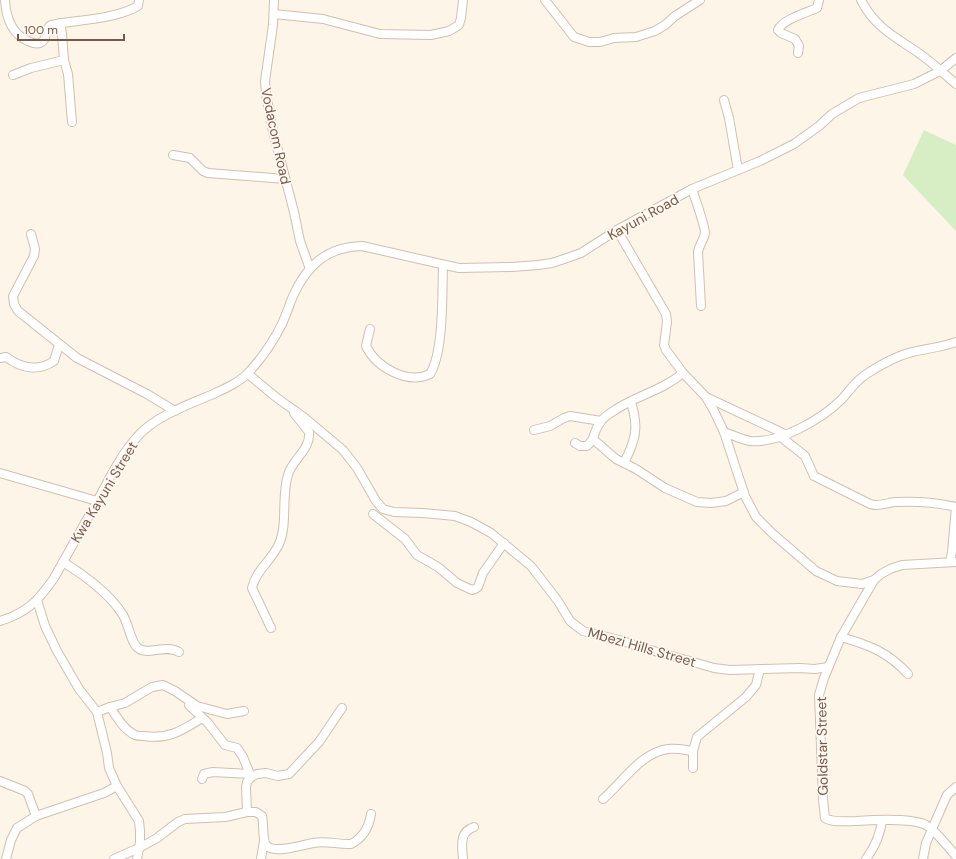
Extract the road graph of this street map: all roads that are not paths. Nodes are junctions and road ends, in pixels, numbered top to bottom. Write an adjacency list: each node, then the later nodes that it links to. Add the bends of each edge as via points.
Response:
1 (5, 0): 10 (street, via 8,19 14,30 30,42 41,43 48,26)
2 (139, 0): 10 (street, via 138,6 131,10)
3 (274, 0): 9 (street, Vodacom Road)
4 (463, 0): 9 (street, via 459,25 449,31 431,35 380,34 323,20)
5 (545, 0): 6 (street, via 574,36 589,42 600,42 614,38 636,37 655,31)
6 (700, 0)
7 (819, 0): 11 (street, via 816,8 792,18 779,27 781,33 796,39)
8 (861, 0): 14 (street, via 867,12 894,38 926,58)
9 (274, 14): 21 (street, Vodacom Road, via 265,87)
10 (60, 23): 13 (street)
11 (798, 53)
12 (956, 58): 14 (street, Kayuni Road)
13 (64, 60): 15 (street); 18 (street, via 68,74)
14 (940, 71): 16 (street); 20 (street, Kayuni Road, via 914,84 859,98 832,114 794,144)
15 (13, 75)
16 (956, 84)
17 (724, 100): 20 (street)
18 (72, 122)
19 (173, 155): 21 (street, via 190,158 208,173)
20 (738, 170): 22 (street, Kayuni Road)
21 (285, 179): 26 (street, Vodacom Road, via 300,241)
22 (692, 189): 23 (street, Kayuni Road); 27 (street, via 705,230 698,252)
23 (617, 230): 25 (street, Kayuni Road, via 581,253 552,263 488,268); 32 (street, via 666,314 664,345)
24 (31, 234): 30 (street, via 34,256 14,292 14,304 18,311)
25 (443, 265): 26 (street, Kayuni Road, via 362,246 348,246 328,254); 28 (street, via 438,346 436,361 430,374 422,378 412,378 395,373 383,365 369,353 366,346)
26 (310, 269): 33 (street, Kwa Kayuni Street, via 294,295 282,324)
27 (700, 306)
28 (370, 330)
29 (956, 342): 41 (street, via 908,353 880,366 854,384 842,399 826,412)
30 (59, 345): 31 (street, via 54,361 36,368 18,365 6,357); 37 (street, via 77,358 147,394)
31 (0, 358)
32 (683, 373): 34 (street); 35 (street, via 673,382)
33 (248, 374): 36 (street, Mbezi Hills Street); 37 (street, Kwa Kayuni Street, via 226,388)
34 (706, 397): 40 (street); 41 (street)
35 (631, 402): 38 (street); 44 (street, via 636,428)
36 (290, 407): 50 (street, Mbezi Hills Street, via 343,450 383,509 455,516 491,533); 56 (street, via 309,436 305,449 288,474 279,546 261,568 252,588)
37 (175, 412): 47 (street, Kwa Kayuni Street, via 144,429 137,437 122,456)
38 (601, 421): 39 (street, via 570,416 550,426); 42 (street)
39 (534, 430)
40 (724, 432): 41 (street, via 749,440); 46 (street)
41 (784, 436): 48 (street, via 805,456 814,476 870,504 875,506 896,502 921,502)
42 (594, 440): 43 (street, via 587,446); 44 (street)
43 (575, 443)
44 (624, 463): 46 (street, via 665,488 697,502 726,501)
45 (0, 473): 47 (street)
46 (744, 492): 53 (street, via 756,517 816,571 837,581 862,584)
47 (97, 502): 51 (street, Kwa Kayuni Street)
48 (956, 507): 52 (street)
49 (373, 514): 50 (street, via 405,539 417,555 438,567 457,583 472,590 478,587 483,573)
50 (504, 543): 60 (street, Mbezi Hills Street, via 531,566 570,621 583,631 714,668)
51 (63, 562): 54 (street, Kwa Kayuni Street); 58 (street, via 89,580 111,600 122,613 138,648 142,651 174,649)
52 (953, 562): 53 (street, Goldstar Street, via 902,565 890,569)
53 (874, 580): 57 (street, Goldstar Street)
54 (37, 600): 55 (street, Kwa Kayuni Street, via 21,612); 66 (street, via 45,626 57,651 79,689)
55 (0, 621)
56 (271, 628)
57 (840, 637): 59 (street, Goldstar Street); 61 (street, via 883,652)
58 (179, 652)
59 (828, 667): 60 (street, Mbezi Hills Street); 79 (street, Goldstar Street, via 819,695 824,815 829,820)
60 (760, 669): 68 (street, via 756,685 746,697 697,737)
61 (908, 674)
62 (185, 699): 63 (street, via 168,687 158,686 125,703); 65 (street, via 197,706 220,713); 67 (street)
63 (110, 706): 66 (street); 67 (street, via 127,729 135,735 152,738 169,736)
64 (342, 708): 70 (street, via 318,742 289,774 278,776 266,773)
65 (244, 711)
66 (97, 712): 73 (street, via 109,768)
67 (202, 718): 70 (street, via 225,745 237,748)
68 (693, 750): 69 (street); 75 (street, via 669,749 650,757 641,762)
69 (693, 768)
70 (250, 776): 71 (street, via 213,772 204,774); 76 (street, via 246,787)
71 (202, 779)
72 (0, 781): 78 (street, via 25,791)
73 (117, 786): 78 (street, via 104,793); 83 (street, via 138,821)
74 (956, 787): 81 (street, via 945,798)
75 (603, 799)
76 (247, 812): 82 (street, via 256,812 262,816); 83 (street, via 225,817 185,819)
77 (371, 814): 82 (street, via 364,833 350,844 325,842 275,849 266,846)
78 (36, 816): 85 (street, via 14,831)
79 (882, 821): 81 (street, Goldstar Street, via 920,823); 90 (street, via 876,844)
80 (474, 827): 89 (street, via 464,833)
81 (932, 830): 84 (street, Goldstar Street); 91 (street)
82 (264, 841): 88 (street)
83 (139, 848): 86 (street); 87 (street)
84 (956, 856)
85 (6, 859)
86 (114, 859)
87 (137, 859)
88 (261, 859)
89 (463, 859)
90 (866, 859)
91 (923, 859)

